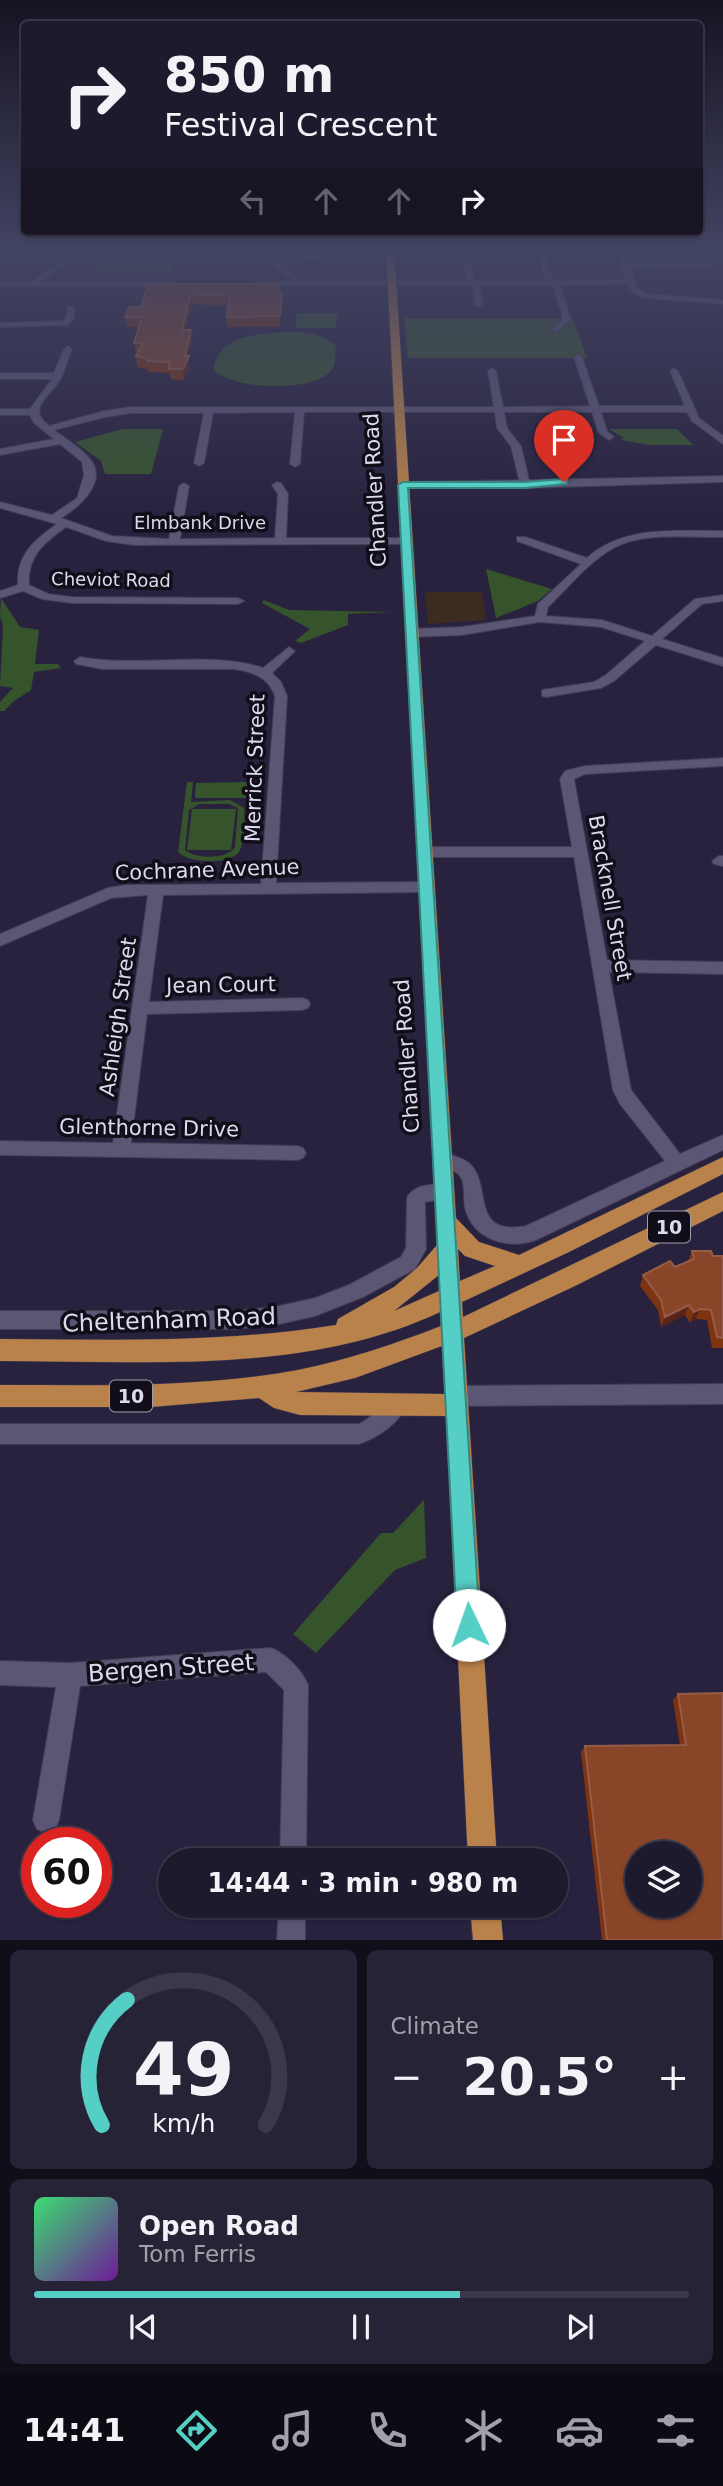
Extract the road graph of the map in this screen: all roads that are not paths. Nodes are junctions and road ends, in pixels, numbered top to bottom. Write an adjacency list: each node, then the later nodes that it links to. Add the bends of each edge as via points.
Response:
1 (395, 339): 13 (main road, Chandler Road)
2 (68, 349): 7 (street)
3 (578, 357): 9 (street)
4 (492, 371): 8 (street)
5 (674, 371): 10 (street)
6 (0, 376): 7 (street)
7 (56, 376): 15 (street)
8 (498, 409): 9 (street); 13 (street); 28 (street, via 502,428 516,446)
9 (595, 409): 10 (street); 19 (street)
10 (690, 409): 18 (street)
11 (209, 410): 12 (street); 17 (street, via 131,410); 23 (street)
12 (300, 410): 13 (street); 24 (street)
13 (398, 410): 27 (main road, Chandler Road)
14 (0, 412): 15 (street)
15 (34, 412): 17 (street)
16 (723, 428): 18 (street)
17 (48, 429): 20 (street)
18 (707, 430): 21 (street)
19 (609, 437)
20 (60, 441): 22 (street); 31 (street, Cheviot Road, via 90,464 90,473 80,501)
21 (723, 441)
22 (0, 452)
23 (199, 463)
24 (295, 464)
25 (723, 478): 28 (street, via 586,479)
26 (278, 485): 34 (street, via 283,494)
27 (403, 485): 28 (street); 35 (main road, Chandler Road)
28 (525, 485)
29 (184, 486): 36 (street)
30 (0, 505): 31 (street, Elmbank Drive)
31 (58, 521): 36 (street, Elmbank Drive, via 110,540); 38 (street, Cheviot Road, via 32,545 22,577)
32 (723, 534): 37 (street, via 639,537 609,545)
33 (521, 539): 37 (street)
34 (280, 541): 35 (street, Elmbank Drive); 36 (street, Elmbank Drive)
35 (406, 541): 43 (main road, Chandler Road)
36 (174, 542)
37 (589, 563): 42 (street, via 542,606)
38 (24, 587): 39 (street); 41 (street, Cheviot Road, via 46,597 72,600)
39 (0, 595)
40 (723, 598): 44 (street, via 699,601)
41 (238, 601)
42 (540, 619): 43 (street); 44 (street, via 602,624)
43 (412, 633): 51 (main road, Chandler Road)
44 (653, 640): 47 (street); 49 (street, via 597,685)
45 (289, 651): 48 (street)
46 (80, 661): 48 (street, Merrick Street, via 234,665)
47 (723, 662)
48 (265, 673): 54 (street, Merrick Street, via 281,696)
49 (546, 693)
50 (723, 762): 52 (street, Bracknell Street, via 569,774)
51 (423, 852): 52 (street); 53 (main road, Chandler Road)
52 (579, 852): 57 (street, Bracknell Street)
53 (425, 887): 54 (street, Cochrane Avenue); 65 (main road, Chandler Road)
54 (268, 888): 55 (street, Cochrane Avenue)
55 (156, 890): 56 (street, Cochrane Avenue, via 108,893); 60 (street, Ashleigh Street)
56 (0, 940)
57 (601, 966): 58 (street); 66 (street, Bracknell Street, via 626,1099)
58 (723, 968)
59 (302, 1004): 60 (street, Jean Court)
60 (140, 1008): 63 (street, Ashleigh Street)
61 (723, 1142): 66 (street)
62 (0, 1149): 63 (street, Glenthorne Drive)
63 (121, 1150): 64 (street, Glenthorne Drive)
64 (297, 1153)
65 (442, 1160): 66 (street, via 470,1173 475,1212 486,1226 514,1237); 68 (main road, Chandler Road)
66 (677, 1163)
67 (723, 1165): 72 (main road, Cheltenham Road / 10)
68 (444, 1192): 70 (main road, Chandler Road); 74 (street, Cheltenham Road, via 416,1198 415,1250 408,1263 314,1307 234,1320)
69 (723, 1201): 75 (main road, 10)
70 (445, 1220): 71 (main road, Chandler Road); 72 (main road, via 472,1249)
71 (447, 1249): 73 (main road, Chandler Road); 76 (main road, via 408,1292)
72 (520, 1265): 73 (main road, Cheltenham Road / 10)
73 (449, 1297): 75 (main road, Chandler Road); 76 (main road, Cheltenham Road / 10, via 383,1324)
74 (0, 1320)
75 (452, 1331): 78 (main road, 10, via 350,1368); 81 (main road, Chandler Road)
76 (324, 1337): 77 (main road, Cheltenham Road / 10, via 221,1349)
77 (0, 1350)
78 (262, 1387): 80 (main road, 10, via 180,1395); 82 (main road, via 290,1403)
79 (723, 1394): 81 (street)
80 (0, 1396)
81 (456, 1400): 82 (main road); 88 (main road, Chandler Road)
82 (397, 1404): 83 (street, via 372,1429 359,1434)
83 (0, 1433)
84 (0, 1672): 85 (street, Bergen Street)
85 (70, 1675): 86 (street); 87 (street, Bergen Street, via 271,1660 296,1685)
86 (46, 1820)
87 (293, 1848)
88 (482, 1848)
89 (292, 1918): 91 (street)
90 (486, 1918): 92 (main road)
91 (291, 1940)
92 (488, 1940)

